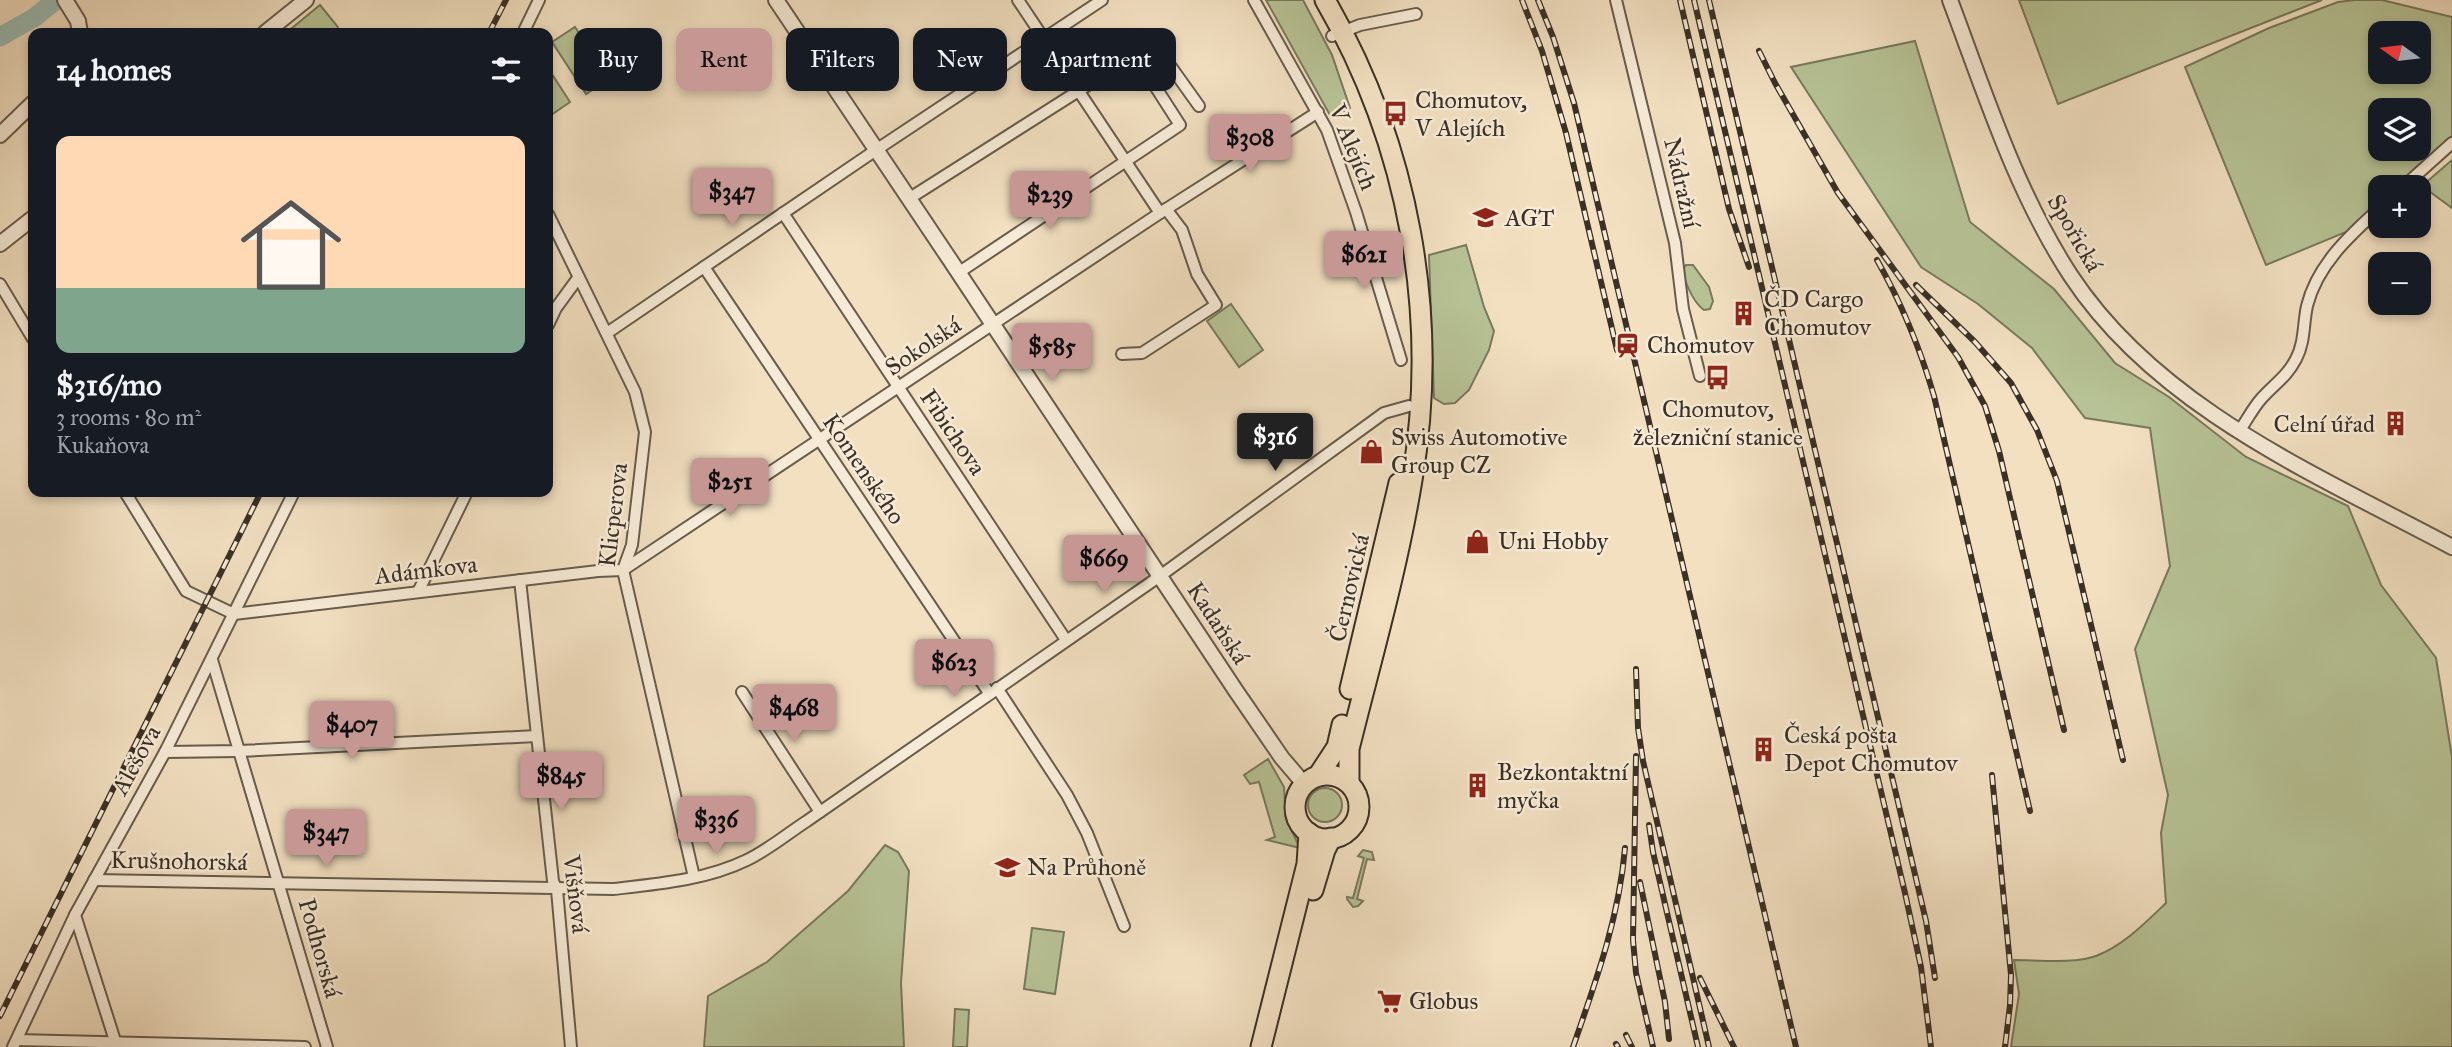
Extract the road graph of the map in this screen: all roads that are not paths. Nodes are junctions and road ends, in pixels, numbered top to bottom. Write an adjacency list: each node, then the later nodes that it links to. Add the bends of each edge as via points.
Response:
1 (306, 0): 14 (street)
2 (539, 0): 15 (street)
3 (776, 0): 28 (street, Kadaňská)
4 (1018, 0): 16 (street)
5 (1102, 0): 17 (street)
6 (1254, 0): 25 (street, V Alejích)
7 (1311, 0): 18 (highway)
8 (1325, 0): 18 (highway)
9 (1616, 0): 48 (street, Nádražní, via 1675,243)
10 (1950, 0): 51 (street, Spořická, via 2006,148 2034,210 2073,278 2141,359 2190,399)
11 (66, 3): 13 (street)
12 (1416, 14): 18 (street)
13 (79, 28)
14 (271, 28)
15 (525, 28)
16 (1036, 28)
17 (1059, 28)
18 (1337, 33): 50 (highway, via 1364,74 1409,216 1422,329)
19 (1021, 53): 28 (street)
20 (1176, 74): 23 (street)
21 (1078, 91): 29 (street); 31 (street)
22 (1158, 91): 29 (street, via 1180,125)
23 (1199, 106)
24 (28, 108): 26 (street)
25 (1318, 113): 32 (street, Sokolská); 47 (street, V Alejích, via 1356,212)
26 (0, 135)
27 (2452, 143): 30 (street)
28 (876, 150): 31 (street, Kadaňská); 33 (street)
29 (1125, 163): 32 (street); 39 (street)
30 (2416, 175)
31 (910, 198): 39 (street, Kadaňská)
32 (1163, 211): 43 (street, Sokolská); 46 (street, via 1182,230 1197,274 1216,305 1142,353)
33 (783, 213): 38 (street); 49 (street, Fibichova)
34 (2368, 219): 51 (street, via 2325,267 2308,304 2295,362)
35 (28, 222): 37 (street)
36 (553, 225): 40 (street, Klicperova)
37 (0, 244)
38 (704, 267): 45 (street); 52 (street, Komenského)
39 (957, 273): 43 (street, Kadaňská)
40 (578, 278): 42 (street); 45 (street, Klicperova)
41 (0, 284): 44 (street)
42 (553, 314)
43 (992, 325): 49 (street, Sokolská); 58 (street, Kadaňská)
44 (28, 331)
45 (607, 333): 57 (street, Klicperova, via 635,392 645,432 634,533)
46 (1122, 354)
47 (1401, 360)
48 (1700, 376)
49 (899, 388): 52 (street, Sokolská); 62 (street, Fibichova)
50 (1415, 407): 58 (street, via 1384,413); 69 (highway, Černovická, via 1337,747); 70 (highway, Černovická, via 1412,480 1349,749)
51 (2240, 430): 56 (street, Spořická)
52 (819, 439): 57 (street, Sokolská); 64 (street, Komenského)
53 (128, 497): 61 (street, via 186,592)
54 (292, 497): 61 (street, Alešova)
55 (465, 497): 60 (street)
56 (2452, 547)
57 (623, 570): 59 (street, Adámkova); 74 (street, Klicperova)
58 (1160, 576): 62 (street); 69 (street, Kadaňská, via 1282,758)
59 (520, 580): 60 (street, Adámkova); 66 (street, Višňová)
60 (418, 592): 61 (street, Adámkova)
61 (234, 614): 63 (street, Alešova)
62 (1066, 640): 64 (street)
63 (212, 660): 67 (street, Podhorská); 68 (street, Alešova)
64 (993, 691): 71 (street); 79 (street, via 1067,795 1087,832)
65 (742, 692): 71 (street)
66 (537, 736): 67 (street); 77 (street, Višňová)
67 (239, 751): 68 (street); 76 (street, Podhorská)
68 (165, 752): 75 (street, Alešova)
69 (1312, 780): 70 (highway, via 1329,775); 72 (highway, Černovická, via 1297,797 1295,807)
70 (1349, 783): 73 (highway, Černovická, via 1359,802 1357,816 1348,831)
71 (820, 812): 74 (street, via 750,859)
72 (1309, 833): 73 (highway); 85 (highway, Černovická, via 1307,864)
73 (1331, 838): 86 (highway)
74 (694, 877): 77 (street, via 613,889)
75 (94, 880): 76 (street, Krušnohorská); 78 (street, Alešova)
76 (280, 884): 77 (street, Krušnohorská); 83 (street, Podhorská)
77 (557, 890): 84 (street, Višňová)
78 (75, 915): 80 (street, Alešova); 81 (street)
79 (1124, 926)
80 (15, 1044): 81 (street)
81 (116, 1045): 82 (street)
82 (305, 1047)
83 (327, 1047)
84 (571, 1047)
85 (1261, 1047)
86 (1274, 1047)

